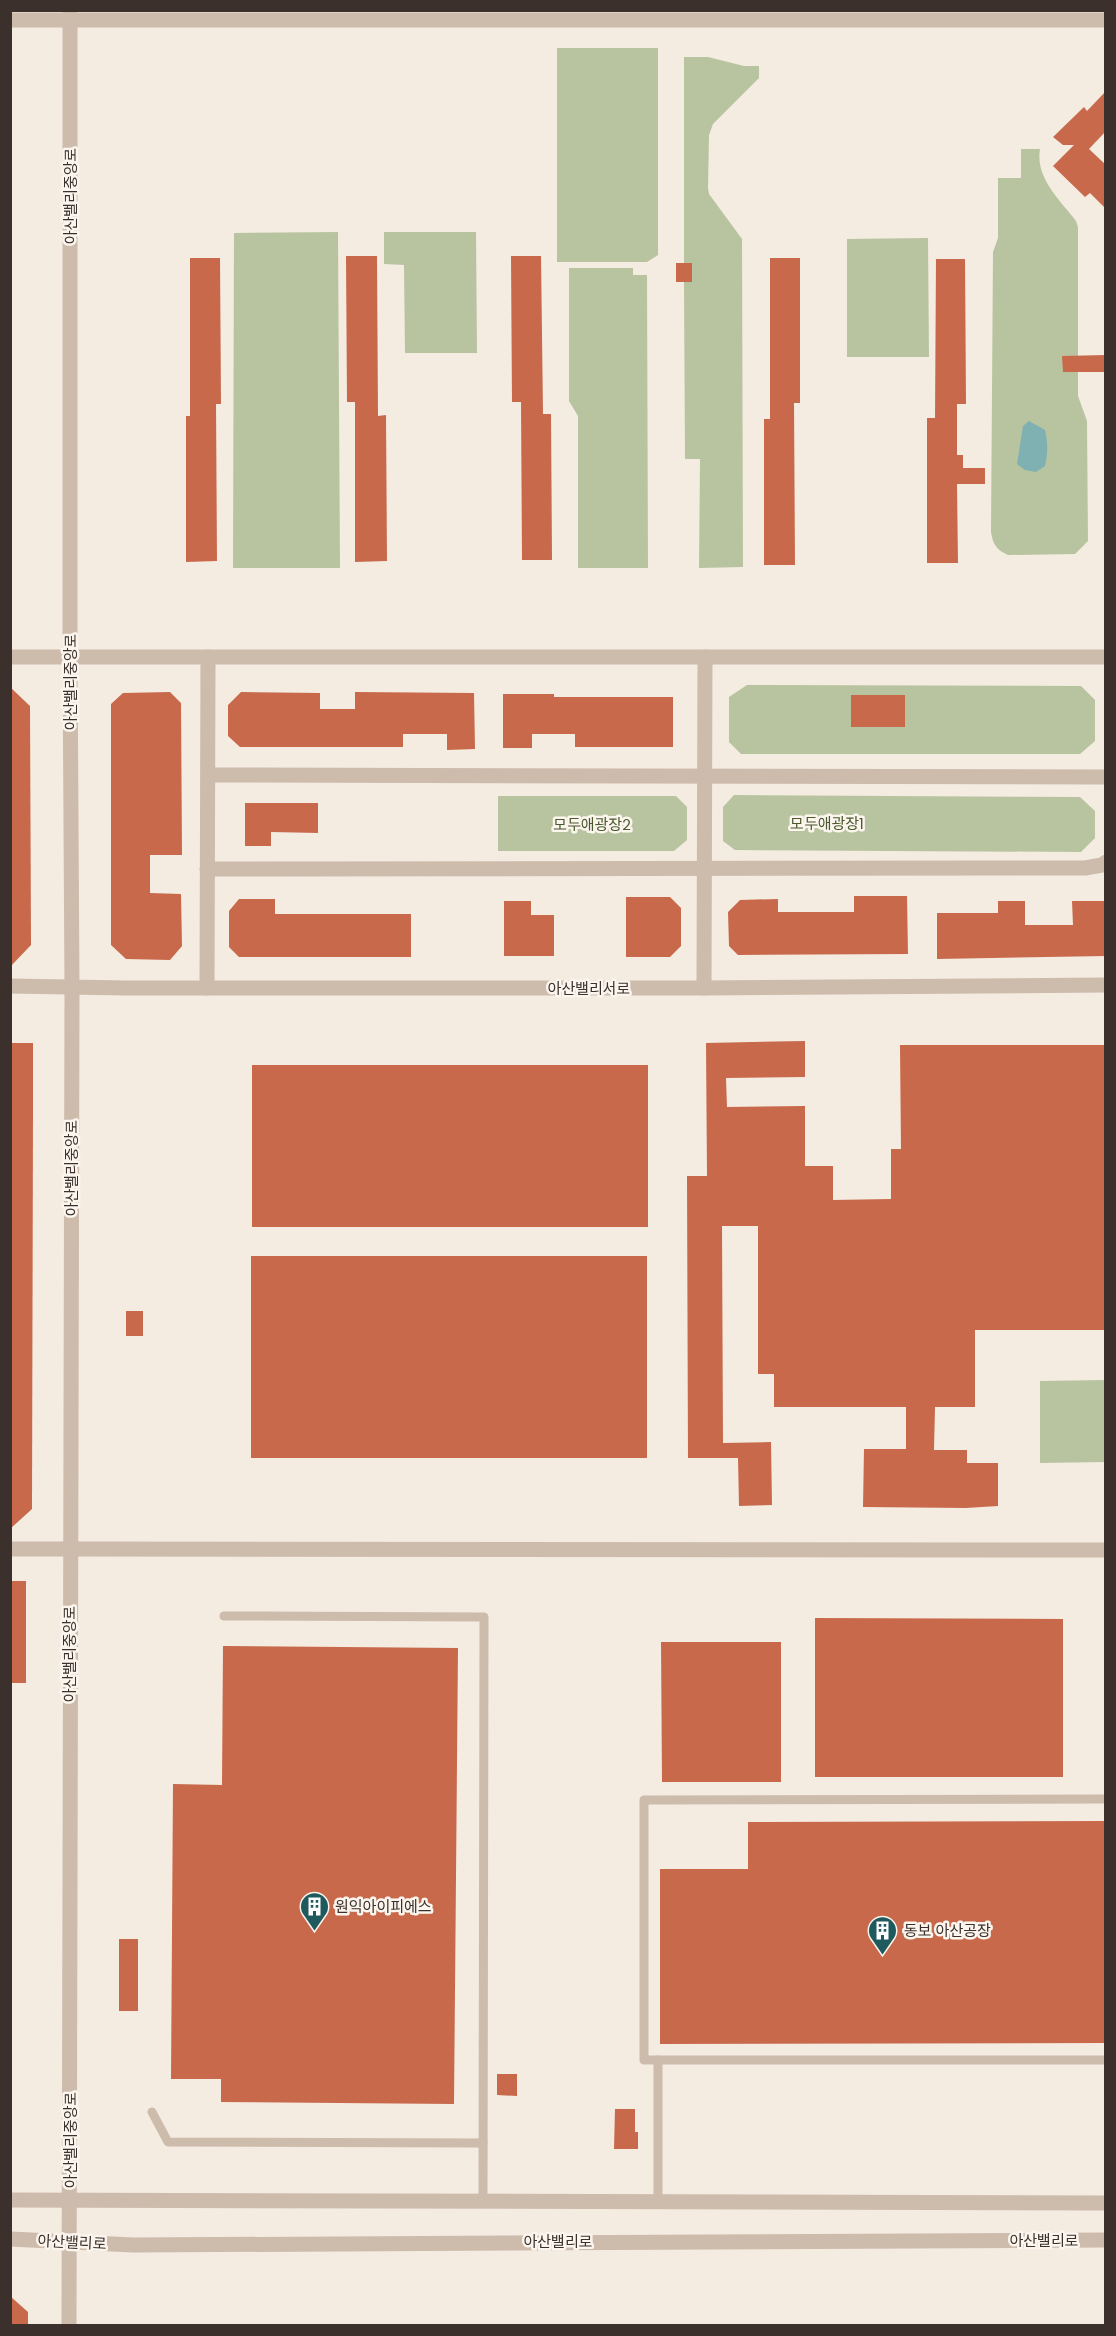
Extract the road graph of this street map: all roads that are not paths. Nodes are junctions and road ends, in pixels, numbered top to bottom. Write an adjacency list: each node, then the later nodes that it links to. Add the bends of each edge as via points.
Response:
1 (70, 15): 2 (street); 3 (street); 6 (street, 아산밸리중앙로)
2 (863, 15): 4 (street)
3 (10, 20)
4 (1106, 20)
5 (10, 657): 6 (street)
6 (70, 657): 7 (street); 18 (street, 아산밸리중앙로)
7 (208, 657): 8 (street); 10 (street)
8 (705, 657): 9 (street); 11 (street)
9 (1106, 657)
10 (208, 774): 11 (street); 14 (street)
11 (705, 777): 12 (street); 15 (street)
12 (1106, 777)
13 (1106, 862): 15 (street, via 1085,868)
14 (207, 869): 15 (street); 19 (street)
15 (704, 870): 20 (street)
16 (1106, 985): 20 (street, 아산밸리서로)
17 (10, 987): 18 (street, 아산밸리서로)
18 (72, 987): 19 (street, 아산밸리서로); 22 (street, 아산밸리중앙로)
19 (207, 988): 20 (street, 아산밸리서로)
20 (704, 988)
21 (10, 1549): 22 (street)
22 (69, 1550): 23 (street); 31 (street, 아산밸리중앙로)
23 (1106, 1550)
24 (224, 1616): 29 (lane, via 484,1617)
25 (1106, 1800): 26 (lane, via 644,1800 644,2060)
26 (658, 2060): 27 (lane); 33 (lane)
27 (1106, 2060)
28 (152, 2112): 29 (lane, via 168,2142)
29 (483, 2143): 32 (lane)
30 (10, 2200): 31 (street)
31 (70, 2200): 32 (street); 37 (street, 아산밸리중앙로)
32 (483, 2201): 33 (street)
33 (658, 2202): 34 (street)
34 (1106, 2203)
35 (10, 2239): 37 (street, 아산밸리로)
36 (1106, 2240): 37 (street, 아산밸리로, via 133,2245)
37 (69, 2242): 38 (street, 아산밸리중앙로)
38 (69, 2325)

